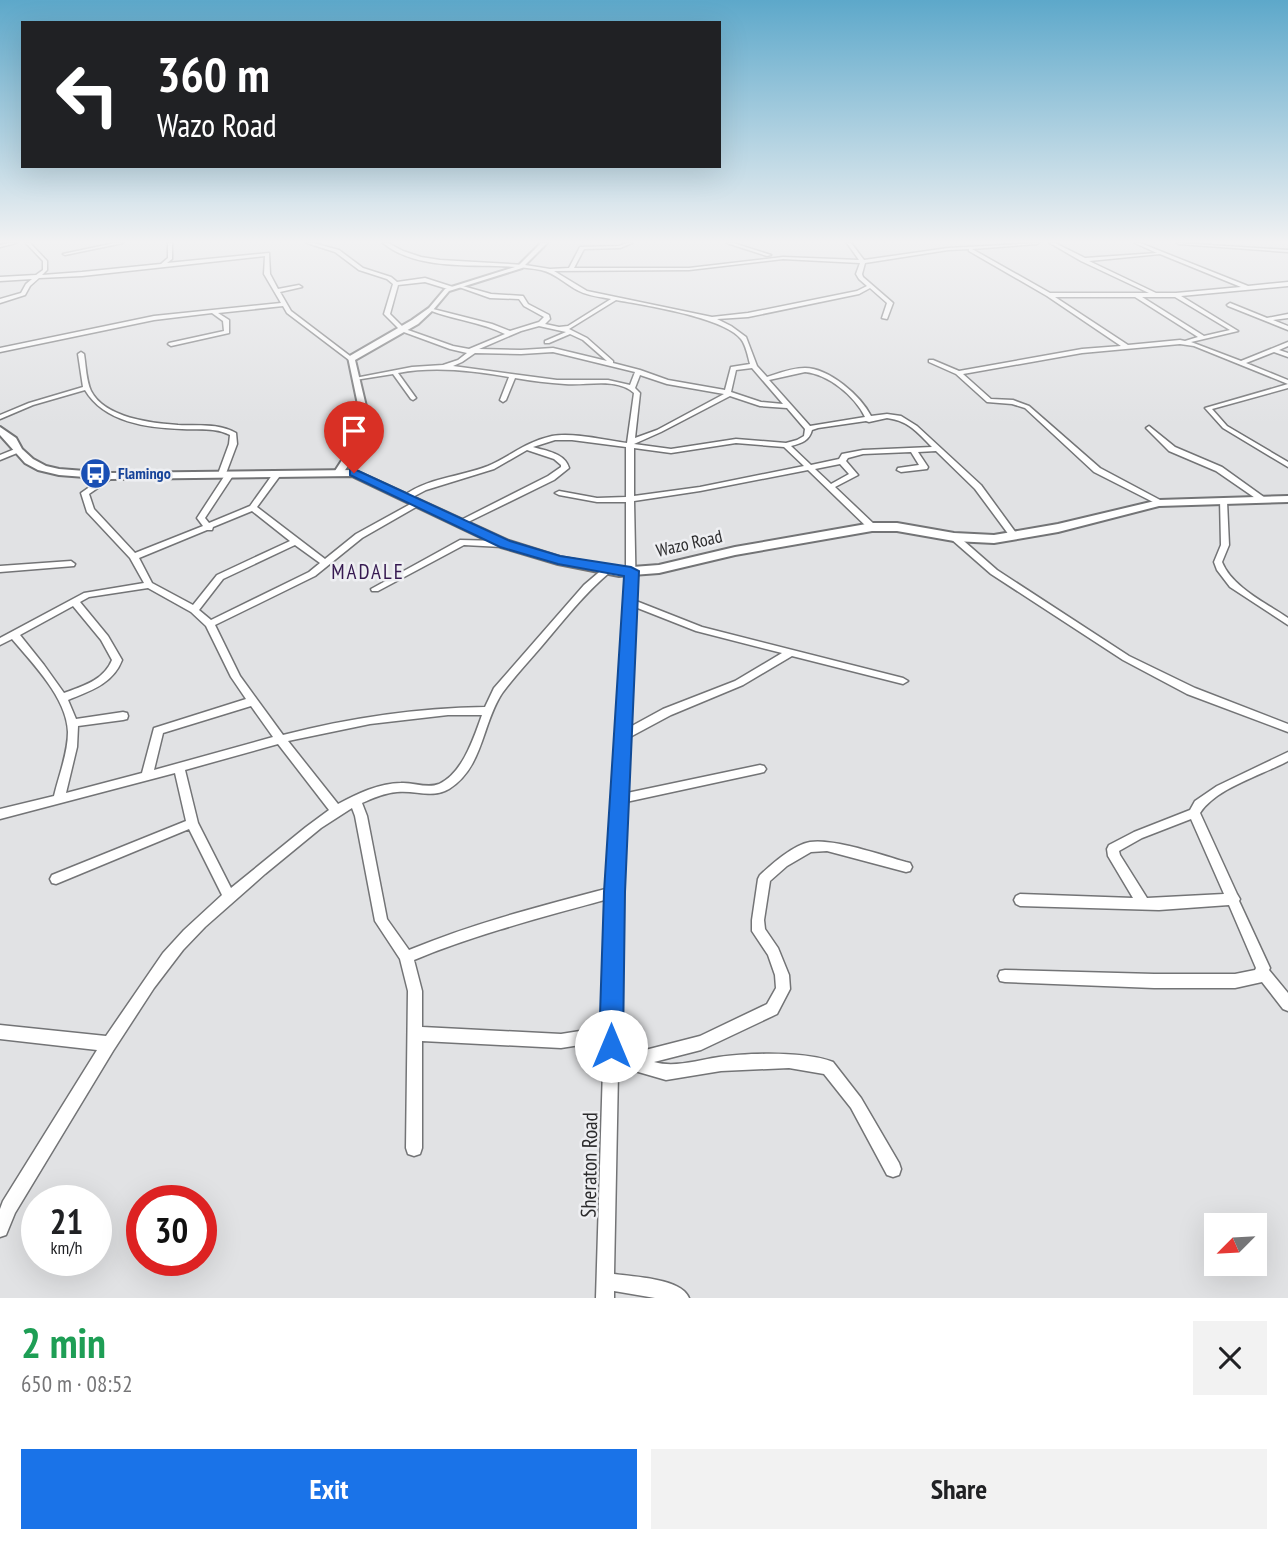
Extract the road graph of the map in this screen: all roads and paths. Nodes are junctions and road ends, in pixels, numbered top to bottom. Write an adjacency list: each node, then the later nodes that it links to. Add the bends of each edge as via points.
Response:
1 (285, 304): 14 (street); 35 (street, via 294,318)
2 (390, 304): 21 (street, via 387,314)
3 (435, 304): 13 (street)
4 (525, 304): 19 (street, via 547,316)
5 (607, 304): 22 (street)
6 (631, 304): 16 (street)
7 (803, 304): 16 (street)
8 (889, 304): 17 (street)
9 (1062, 304): 29 (street)
10 (1148, 304): 24 (street)
11 (1190, 304): 24 (street, via 1235,331)
12 (1230, 305): 18 (street)
13 (431, 309): 21 (street); 23 (street)
14 (212, 312): 27 (street, via 226,320 227,332); 30 (street, via 154,318)
15 (1288, 316): 18 (street)
16 (710, 318): 39 (street, via 744,338)
17 (885, 318)
18 (1264, 319): 20 (street)
19 (541, 324): 22 (street); 23 (street)
20 (1288, 328)
21 (403, 330): 32 (street); 35 (street)
22 (568, 330): 25 (street); 37 (street)
23 (509, 333): 32 (street)
24 (1203, 338): 26 (street)
25 (547, 342)
26 (1186, 342): 29 (street); 38 (street)
27 (171, 344)
28 (1288, 344): 31 (street)
29 (1127, 347): 43 (street)
30 (0, 350)
31 (1274, 350): 34 (street); 38 (street)
32 (469, 351): 37 (street, via 553,350); 40 (street)
33 (81, 354): 48 (street)
34 (1288, 355)
35 (352, 359): 45 (street)
36 (931, 361): 43 (street)
37 (611, 362): 41 (street)
38 (1241, 363): 47 (street)
39 (754, 366): 46 (street); 50 (street, via 733,368)
40 (443, 368): 42 (street); 44 (street)
41 (638, 372): 49 (street); 50 (street)
42 (394, 373): 45 (street); 51 (street)
43 (958, 373): 82 (street, via 989,401 1027,407 1097,470)
44 (513, 376): 49 (street, via 599,381); 52 (street)
45 (357, 379): 70 (street, via 365,428)
46 (765, 379): 53 (street); 55 (street, via 813,371 857,401)
47 (1288, 384): 67 (street, via 1208,408 1225,427)
48 (86, 388): 54 (street); 72 (street, via 101,406 129,419 234,434)
49 (632, 388): 59 (street, Sheraton Road, via 637,397)
50 (730, 394): 53 (street, via 760,404); 59 (street)
51 (413, 398)
52 (503, 400)
53 (789, 406): 56 (street)
54 (0, 417)
55 (869, 420): 56 (street); 63 (street, via 904,419)
56 (810, 426): 60 (street, via 807,437)
57 (1149, 428): 78 (street, via 1172,449 1219,469)
58 (0, 430): 64 (main road, Wazo Road)
59 (630, 444): 60 (street, via 671,451 736,442); 61 (street, via 564,437); 77 (street, Sheraton Road)
60 (786, 444): 68 (street)
61 (526, 447): 76 (street, via 491,467); 84 (street, via 557,457 565,468)
62 (912, 449): 63 (street); 66 (street, via 863,452 844,456); 69 (street, via 925,467)
63 (938, 449): 88 (street, via 978,486)
64 (18, 451): 65 (street); 73 (main road, Wazo Road, via 42,468)
65 (0, 458)
66 (842, 461): 68 (street); 74 (street, via 854,475)
67 (1288, 465)
68 (809, 466): 74 (street); 77 (street)
69 (901, 470)
70 (340, 471): 71 (main road, Wazo Road); 76 (main road, Wazo Road, via 363,476)
71 (278, 472): 72 (main road, Wazo Road); 83 (street)
72 (226, 474): 73 (main road, Wazo Road); 86 (street, via 201,518)
73 (111, 476): 91 (street, via 85,496 90,510)
74 (832, 486): 85 (street)
75 (559, 493): 77 (street, via 597,500)
76 (406, 497): 81 (main road, Wazo Road)
77 (631, 499): 96 (street, Sheraton Road)
78 (1264, 500): 79 (main road, Wazo Road); 80 (main road, Wazo Road)
79 (1223, 501): 82 (main road, Wazo Road); 102 (street, via 1221,570 1233,585)
80 (1285, 501)
81 (419, 503): 84 (main road, Wazo Road); 93 (street, via 359,536)
82 (1159, 503): 88 (main road, Wazo Road)
83 (253, 508): 86 (street); 89 (street)
84 (462, 523): 90 (main road, Wazo Road)
85 (872, 527): 87 (main road, Wazo Road); 96 (main road, Wazo Road)
86 (209, 528): 91 (street)
87 (954, 537): 88 (main road, Wazo Road); 113 (street, via 994,572 1126,658 1191,691)
88 (1015, 537)
89 (294, 542): 93 (street); 101 (street, via 220,577)
90 (505, 544): 95 (main road, Wazo Road); 98 (street, via 463,542)
91 (134, 557): 97 (street)
92 (71, 564): 94 (street)
93 (326, 564): 103 (street, via 301,581)
94 (0, 569)
95 (607, 570): 96 (main road, Wazo Road); 110 (street, via 513,671)
96 (631, 571): 100 (street, Sheraton Road)
97 (149, 584): 99 (street); 101 (street)
98 (375, 589)
99 (74, 601): 104 (street); 108 (street, via 117,660 103,678)
100 (631, 601): 106 (street, via 699,629); 114 (street, Sheraton Road, via 623,697)
101 (194, 610): 103 (street)
102 (1288, 622)
103 (210, 624): 109 (street, via 228,664)
104 (14, 635): 105 (street); 108 (street)
105 (0, 642)
106 (791, 652): 107 (street); 114 (street, via 739,683)
107 (903, 681)
108 (62, 698): 112 (street)
109 (253, 701): 115 (street); 119 (street, via 158,732)
110 (486, 711): 115 (street, via 435,711); 122 (street, via 476,747 438,790 396,787)
111 (123, 716): 112 (street)
112 (73, 723): 120 (street)
113 (1288, 728)
114 (625, 735): 121 (street, Sheraton Road)
115 (279, 738): 117 (street); 123 (street)
116 (1288, 756): 124 (street, via 1222,789)
117 (179, 767): 119 (street); 126 (street)
118 (760, 769): 121 (street)
119 (148, 775): 120 (street)
120 (59, 799): 125 (street)
121 (621, 799): 129 (street, Sheraton Road)
122 (355, 801): 123 (street); 134 (street, via 381,920)
123 (336, 810): 130 (street)
124 (1194, 813): 131 (street); 133 (street, via 1114,849)
125 (0, 814)
126 (192, 823): 128 (street); 130 (street)
127 (906, 867): 142 (street, via 827,846 808,847 766,874 758,911 759,932 773,952 783,989 772,1009 701,1043)
128 (56, 879)
129 (615, 892): 134 (street, via 493,925); 138 (street, Sheraton Road)
130 (230, 898): 141 (street, via 166,957)
131 (1234, 899): 133 (street); 135 (street)
132 (1020, 900): 133 (street)
133 (1143, 903)
134 (406, 957): 140 (street, via 415,991)
135 (1263, 974): 136 (street, via 1235,981); 137 (street)
136 (1005, 976)
137 (1288, 1004)
138 (611, 1025): 140 (street, via 561,1041); 143 (street, Sheraton Road)
139 (0, 1032): 141 (street)
140 (416, 1034): 144 (street)
141 (109, 1044): 146 (street)
142 (629, 1063): 143 (street); 145 (street, via 666,1073 721,1064 789,1061 828,1067 856,1103)
143 (612, 1066): 147 (street, Sheraton Road)
144 (414, 1148)
145 (893, 1169)
146 (0, 1229)
147 (606, 1289): 148 (street, via 671,1292)
148 (680, 1298)

